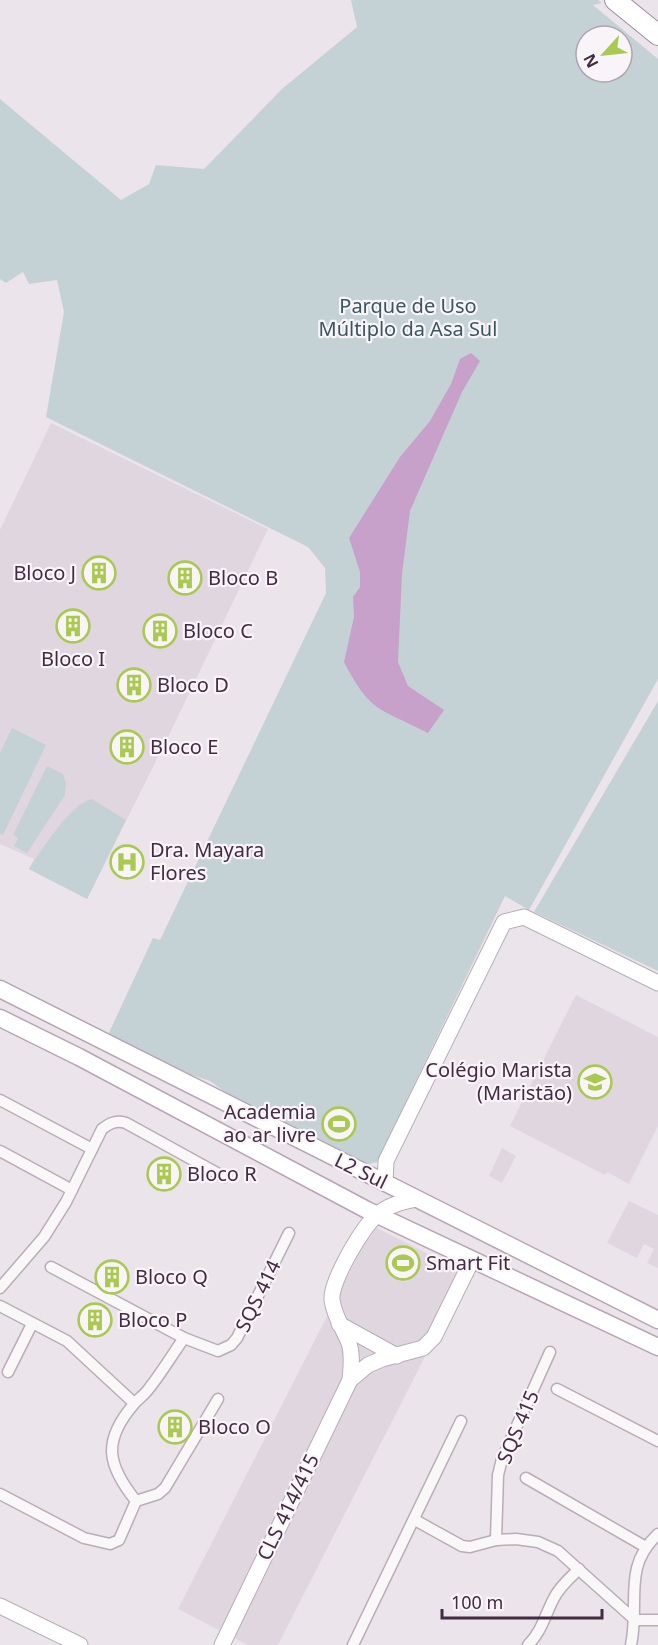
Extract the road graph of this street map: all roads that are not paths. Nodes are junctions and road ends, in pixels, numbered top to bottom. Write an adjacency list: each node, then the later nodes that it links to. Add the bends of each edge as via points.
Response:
1 (615, 0): 2 (highway)
2 (658, 35)
3 (658, 983): 10 (street, via 524,917 504,922)
4 (0, 989): 7 (main road, L2 Sul)
5 (0, 1018): 12 (main road, L2 Sul)
6 (0, 1100): 8 (street)
7 (312, 1148): 11 (main road, L2 Sul); 12 (main road, via 298,1164)
8 (92, 1149): 13 (street, via 102,1129 119,1121); 15 (street)
9 (0, 1151): 15 (street)
10 (386, 1161): 11 (street); 14 (street)
11 (364, 1173): 14 (main road, L2 Sul)
12 (299, 1174): 17 (main road, L2 Sul)
13 (224, 1177)
14 (385, 1183): 16 (main road, L2 Sul)
15 (72, 1190): 22 (street, via 44,1237)
16 (416, 1199): 17 (street); 21 (main road, L2 Sul)
17 (376, 1215): 19 (main road, L2 Sul); 27 (street, via 334,1284 333,1303)
18 (289, 1233): 28 (street, SQS 414, via 234,1342 218,1351)
19 (472, 1260): 23 (main road, L2 Sul); 31 (street, via 434,1337 423,1348)
20 (51, 1267): 28 (street, SQS 414)
21 (569, 1275): 23 (main road, via 565,1288); 25 (main road, L2 Sul)
22 (0, 1288)
23 (555, 1298): 29 (main road, L2 Sul)
24 (0, 1305): 26 (street)
25 (658, 1320)
26 (32, 1324): 32 (street); 36 (street, via 66,1341)
27 (339, 1324): 31 (street); 33 (street, via 352,1359)
28 (184, 1338): 36 (street)
29 (658, 1347)
30 (550, 1352): 44 (street, SQS 415, via 502,1459)
31 (397, 1356): 33 (street, via 368,1365)
32 (8, 1372)
33 (350, 1380): 50 (street, CLS 414/415)
34 (557, 1389): 38 (street, SQS 415)
35 (218, 1399): 41 (street, via 165,1488)
36 (134, 1404): 41 (street, via 114,1438 111,1460 119,1480)
37 (461, 1421): 42 (street)
38 (658, 1441)
39 (526, 1478): 45 (street, SQS 415)
40 (0, 1494): 41 (street, via 84,1538 110,1544 119,1540)
41 (136, 1501)
42 (415, 1520): 44 (street, via 462,1546); 52 (street)
43 (658, 1534): 45 (street)
44 (496, 1540): 46 (street, via 537,1542 558,1551)
45 (644, 1546): 48 (street, via 633,1581)
46 (579, 1569): 48 (street); 53 (street, via 560,1587 545,1622)
47 (0, 1606): 51 (street)
48 (635, 1620): 49 (street); 54 (street)
49 (658, 1620)
50 (221, 1642)
51 (80, 1645)
52 (353, 1645)
53 (528, 1645)
54 (631, 1645)

